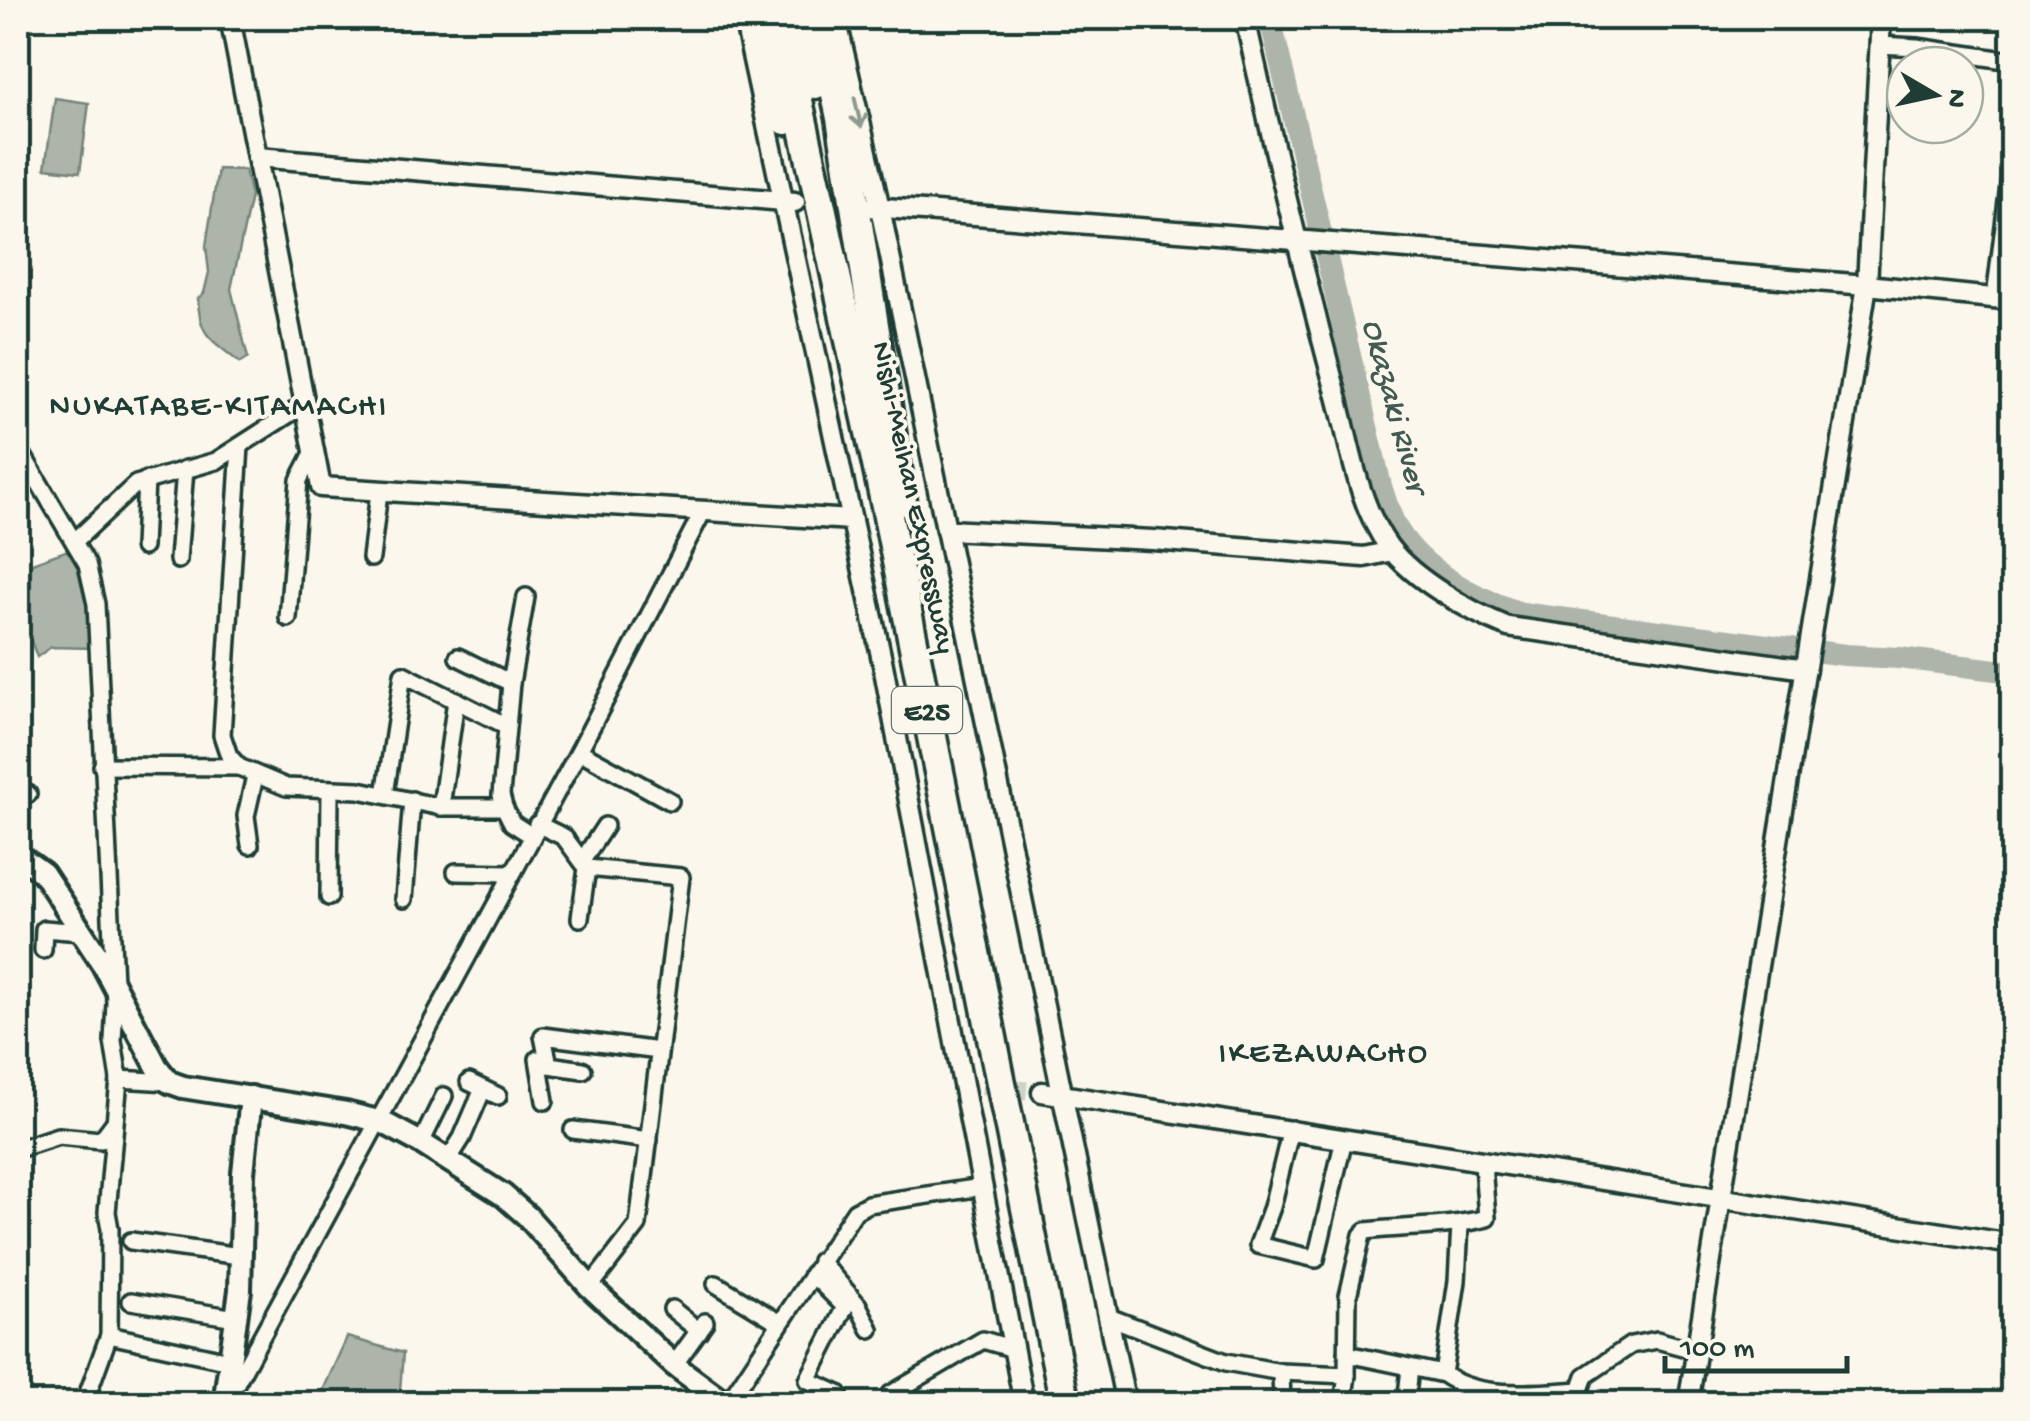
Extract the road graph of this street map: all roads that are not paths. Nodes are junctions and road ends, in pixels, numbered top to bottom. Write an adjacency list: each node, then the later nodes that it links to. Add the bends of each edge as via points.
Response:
1 (230, 18): 12 (street)
2 (744, 18): 14 (street)
3 (757, 18): 19 (highway)
4 (780, 18): 19 (highway, Nishi-Meihan Expressway / E25)
5 (800, 18): 27 (highway, Nishi-Meihan Expressway / E25)
6 (820, 18): 27 (highway)
7 (836, 18): 15 (street, one-way to 15)
8 (1245, 18): 16 (street)
9 (1881, 18): 10 (street)
10 (1879, 45): 11 (street); 17 (street)
11 (2012, 61)
12 (257, 157): 14 (street); 20 (street)
13 (2012, 162): 18 (street)
14 (790, 202): 29 (street)
15 (873, 207): 16 (street); 30 (street)
16 (1300, 240): 17 (street); 33 (street, via 1367,506)
17 (1867, 285): 18 (street); 39 (street)
18 (2004, 299)
19 (851, 342): 119 (highway, Nishi-Meihan Expressway / E25)
20 (304, 410): 21 (street); 23 (street)
21 (240, 446): 24 (street); 45 (street, via 222,735 228,756)
22 (18, 447): 31 (street)
23 (313, 453): 26 (street, via 321,487); 37 (street, via 299,480)
24 (185, 469): 25 (street); 35 (street)
25 (146, 480): 31 (street); 32 (street)
26 (379, 492): 28 (street); 34 (street)
27 (902, 500): 120 (highway, Nishi-Meihan Expressway / E25)
28 (703, 511): 29 (street); 43 (street)
29 (852, 520): 86 (street, via 974,1086)
30 (946, 530): 33 (street, via 1364,558); 72 (street)
31 (74, 541): 44 (street, via 96,604)
32 (143, 547)
33 (1392, 550): 39 (street, via 1470,609 1508,627)
34 (371, 558)
35 (178, 560)
36 (526, 596): 40 (street)
37 (288, 618)
38 (458, 657): 40 (street)
39 (1807, 666): 87 (street)
40 (511, 683): 42 (street)
41 (456, 700): 42 (street); 48 (street, via 403,674); 52 (street)
42 (507, 726): 51 (street)
43 (579, 751): 50 (street); 54 (street)
44 (102, 766): 45 (street); 65 (street)
45 (240, 767): 46 (street)
46 (255, 776): 47 (street); 55 (street, via 246,816)
47 (330, 791): 48 (street); 60 (street)
48 (385, 795): 49 (street)
49 (412, 800): 52 (street); 61 (street)
50 (670, 801)
51 (504, 807): 52 (street); 54 (street, via 512,823)
52 (441, 808)
53 (605, 826): 57 (street)
54 (534, 830): 57 (street, via 564,837); 59 (street)
55 (250, 844)
56 (18, 855): 63 (main road, via 44,873)
57 (584, 865): 62 (street); 66 (street, via 680,877)
58 (456, 872): 59 (street)
59 (511, 873): 76 (street)
60 (330, 897)
61 (404, 900)
62 (580, 918)
63 (81, 932): 64 (street, via 44,929); 65 (main road)
64 (43, 950)
65 (113, 983): 69 (street); 70 (main road)
66 (659, 1051): 67 (street, via 543,1036); 81 (street)
67 (547, 1058): 68 (street, via 549,1065); 75 (street, via 538,1060)
68 (583, 1070)
69 (119, 1079): 70 (street); 77 (street)
70 (170, 1082): 74 (main road)
71 (484, 1089): 84 (street)
72 (1052, 1093): 79 (street); 97 (street)
73 (444, 1096): 82 (street)
74 (251, 1097): 76 (main road); 91 (main road)
75 (545, 1101)
76 (378, 1120): 82 (main road); 117 (street)
77 (114, 1123): 83 (street, via 101,1140 58,1136); 101 (street, via 106,1212)
78 (573, 1130): 81 (street)
79 (1291, 1130): 80 (street); 80 (street, via 1258,1245 1316,1260)
80 (1344, 1139): 85 (street)
81 (648, 1140): 94 (street, via 638,1225)
82 (422, 1144): 84 (main road)
83 (18, 1149)
84 (448, 1160): 94 (main road, via 527,1216)
85 (1483, 1164): 87 (street); 88 (street, via 1487,1218)
86 (982, 1187): 92 (street, via 863,1206); 102 (street)
87 (1720, 1198): 90 (street); 103 (street)
88 (1460, 1225): 104 (street, via 1362,1235 1348,1296); 109 (street)
89 (131, 1241): 91 (street)
90 (2012, 1244)
91 (240, 1256): 98 (main road)
92 (816, 1268): 99 (street); 100 (street, via 858,1305); 111 (street, via 845,1308 808,1380)
93 (716, 1284): 99 (street)
94 (590, 1287): 106 (main road)
95 (131, 1300): 98 (street)
96 (672, 1309): 106 (street, via 702,1326)
97 (1109, 1317): 108 (street, via 1226,1362); 121 (street)
98 (236, 1318): 105 (main road)
99 (780, 1322): 115 (street)
100 (870, 1328)
101 (109, 1335): 105 (street); 116 (street)
102 (1014, 1348): 112 (street, via 983,1340); 118 (street)
103 (1697, 1351): 113 (street, via 1657,1340 1631,1345 1585,1376); 125 (street)
104 (1347, 1354): 107 (street); 110 (street)
105 (229, 1361): 117 (main road)
106 (674, 1365): 115 (main road)
107 (1410, 1368): 109 (street); 124 (street)
108 (1280, 1372): 110 (street); 122 (street)
109 (1442, 1374): 114 (street)
110 (1348, 1375): 123 (street)
111 (839, 1394)
112 (891, 1394)
113 (1581, 1397): 114 (street)
114 (1500, 1398)
115 (727, 1403)
116 (84, 1404)
117 (224, 1404)
118 (1024, 1404)
119 (1065, 1404)
120 (1083, 1404)
121 (1126, 1404)
122 (1282, 1404)
123 (1343, 1404)
124 (1406, 1404)
125 (1688, 1404)

